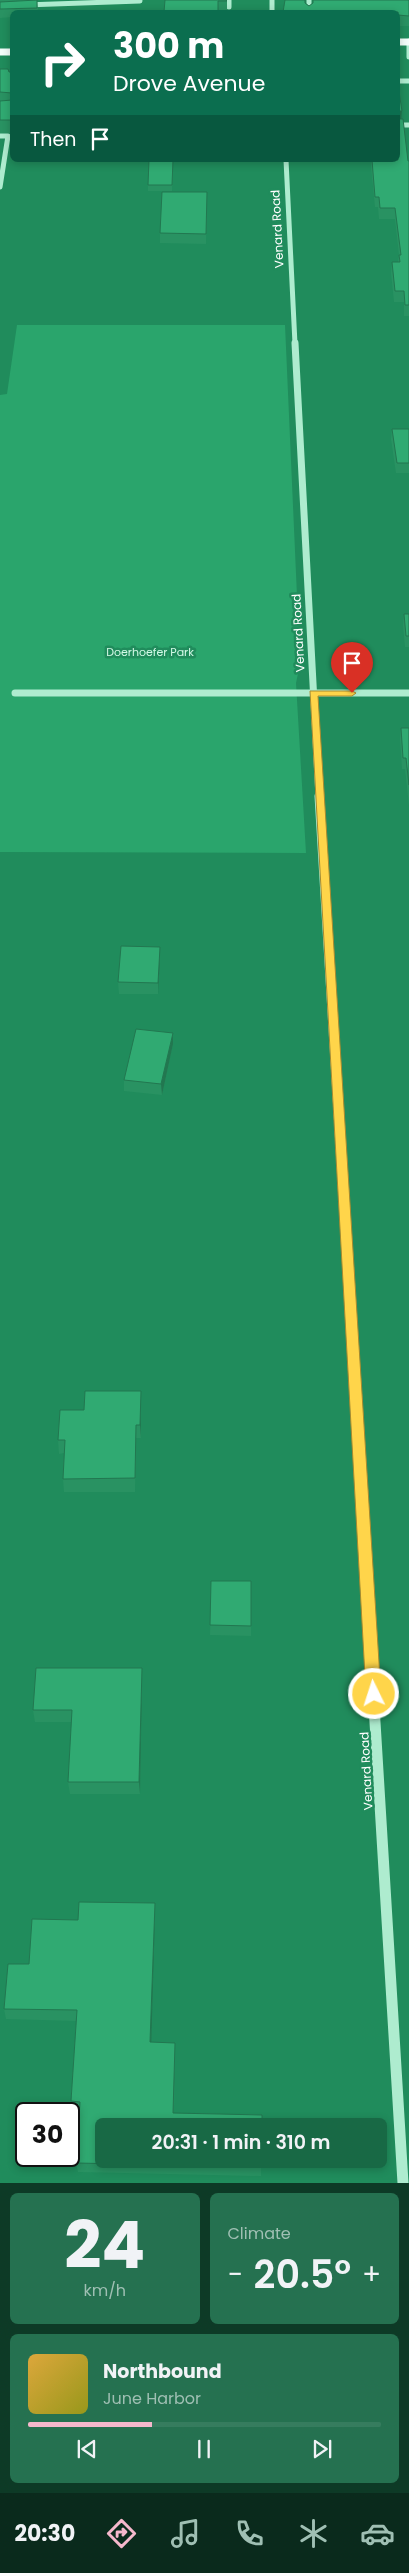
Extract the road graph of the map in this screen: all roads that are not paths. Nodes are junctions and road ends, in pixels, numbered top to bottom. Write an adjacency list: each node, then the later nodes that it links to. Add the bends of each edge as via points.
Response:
1 (229, 0): 4 (street)
2 (140, 3): 3 (street)
3 (19, 6)
4 (230, 10)
5 (409, 42): 6 (street)
6 (409, 57)
7 (0, 136): 8 (street, via 8,136)
8 (2, 158): 10 (street)
9 (286, 162): 12 (street, Venard Road)
10 (0, 187)
11 (15, 693): 12 (street)
12 (313, 693): 13 (street); 14 (street, Venard Road)
13 (409, 694)
14 (403, 2183)

